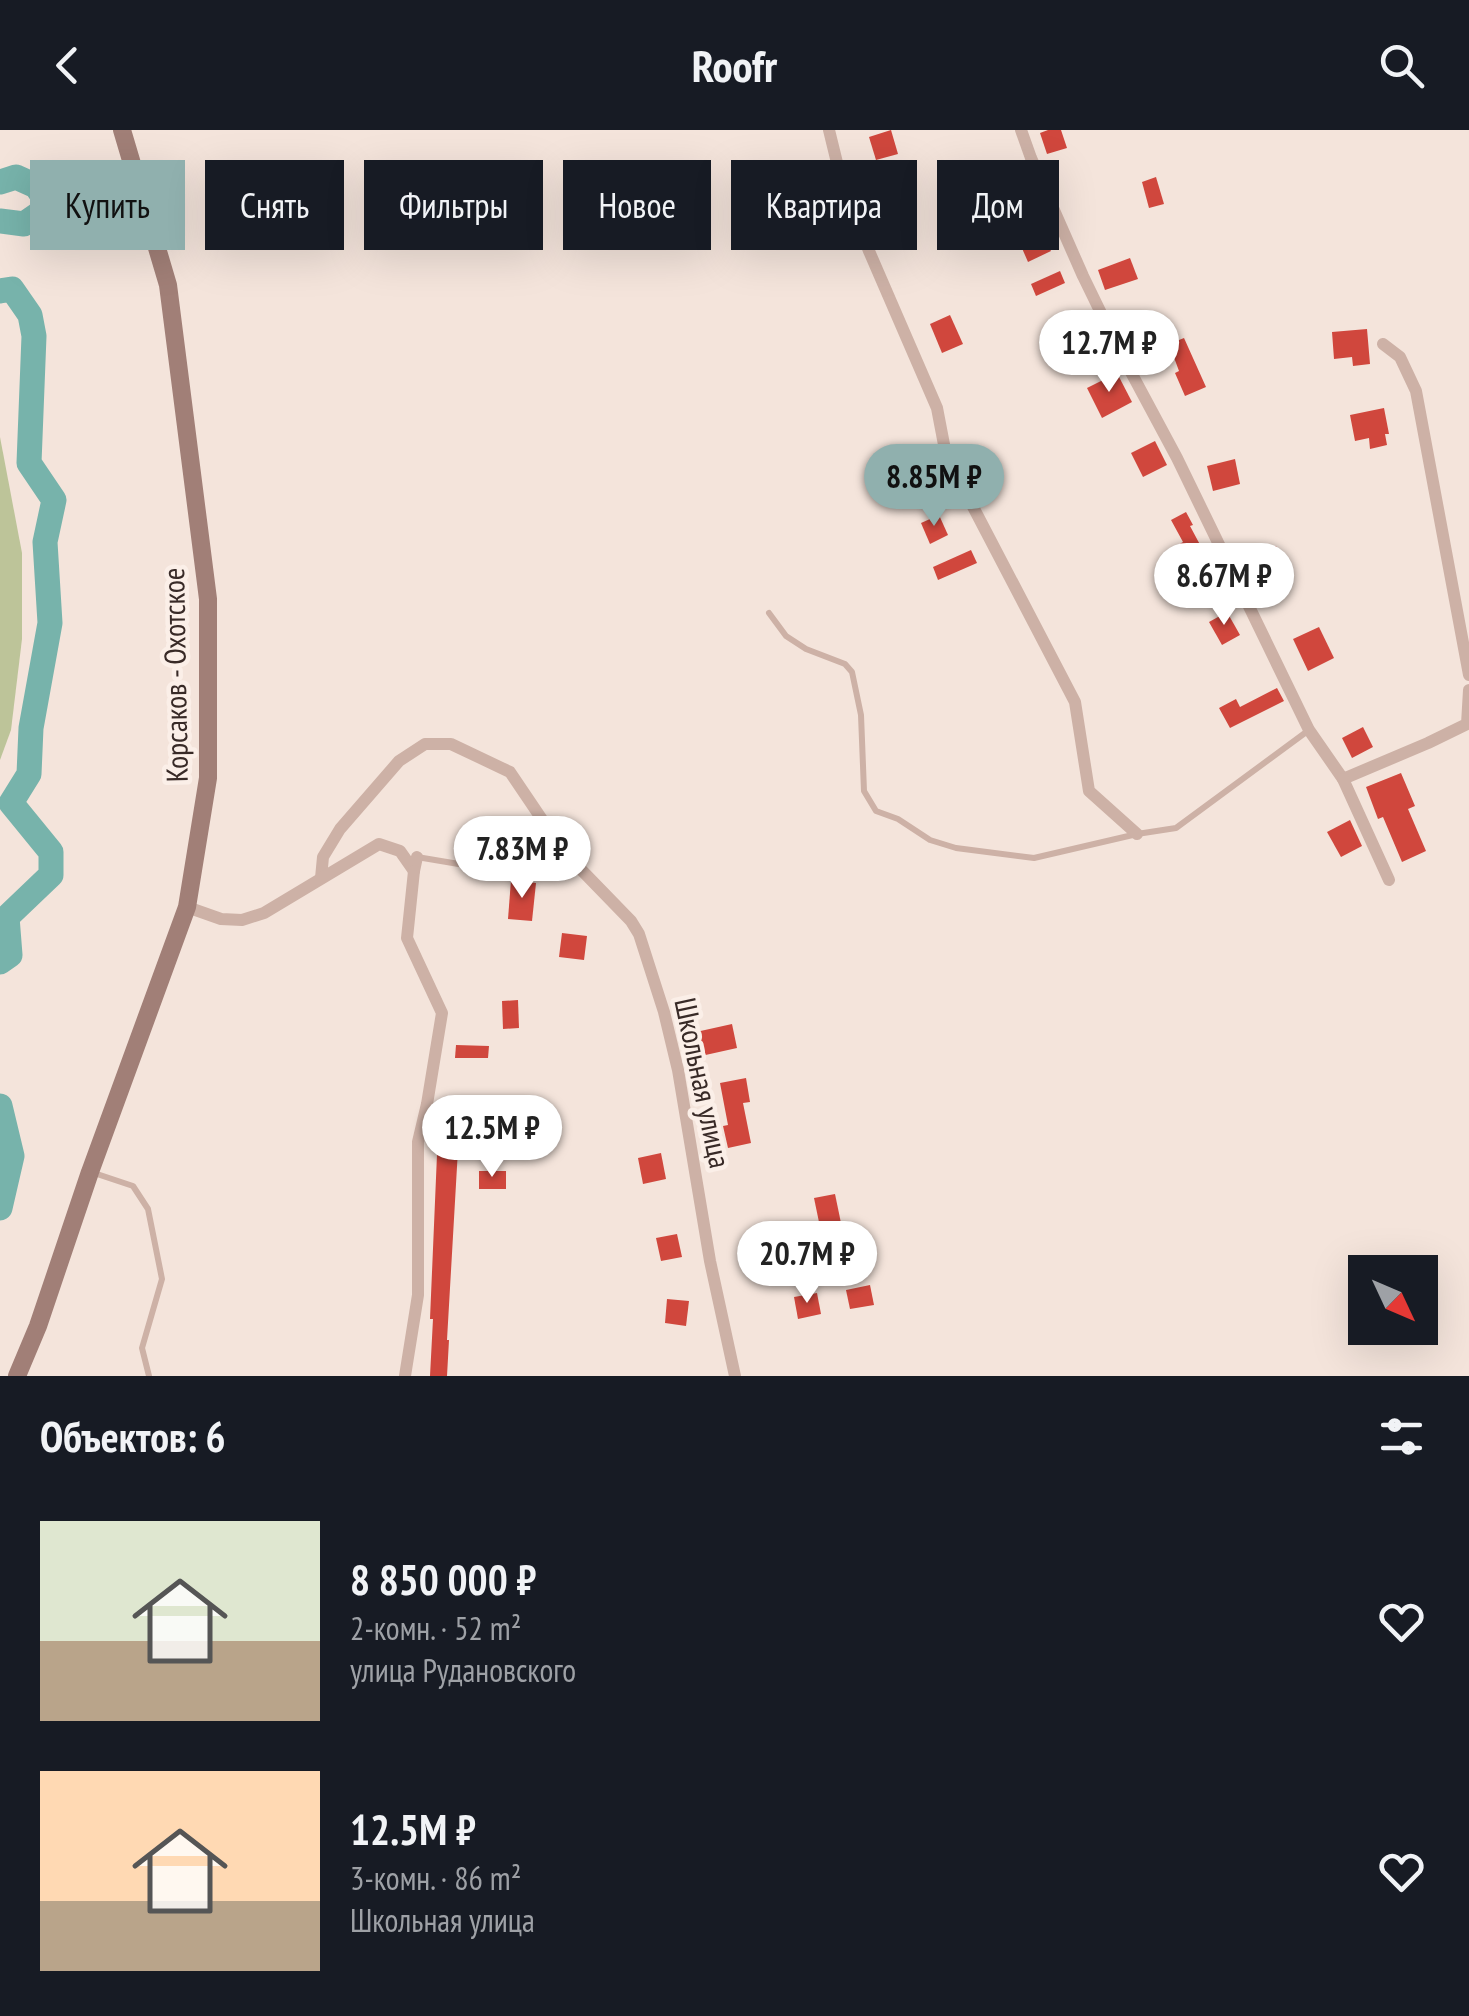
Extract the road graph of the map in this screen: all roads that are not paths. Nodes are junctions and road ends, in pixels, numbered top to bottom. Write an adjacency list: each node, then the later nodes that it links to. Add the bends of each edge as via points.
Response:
1 (122, 130): 16 (street, Корсаков - Охотское, via 168,285 208,598 208,778)
2 (829, 130): 11 (street, via 869,251 937,408 946,455 1075,702 1089,791)
3 (1021, 130): 9 (street, via 1082,276)
4 (1383, 344): 6 (street, via 1400,356 1416,391)
5 (769, 613): 11 (lane, via 786,636 852,672 862,715 864,791 876,811 956,848 1034,858)
6 (1469, 675)
7 (1469, 690): 8 (street)
8 (1468, 724): 10 (street)
9 (1309, 730): 10 (street); 11 (lane, via 1176,828)
10 (1343, 779): 15 (street)
11 (1136, 834)
12 (415, 864): 13 (lane); 14 (street, via 379,844); 20 (street, via 407,938 442,1013 418,1142 418,1295)
13 (524, 875)
14 (321, 878): 16 (street, via 242,920); 21 (street, Школьная улица, via 340,829 399,761 426,744 452,744 510,772 564,852 639,934 673,1051)
15 (1389, 880)
16 (186, 907): 17 (street, Корсаков - Охотское)
17 (90, 1172): 18 (street, Корсаков - Охотское); 19 (lane, via 133,1186 148,1208 162,1278 142,1348)
18 (17, 1376)
19 (149, 1376)
20 (405, 1376)
21 (736, 1376)

